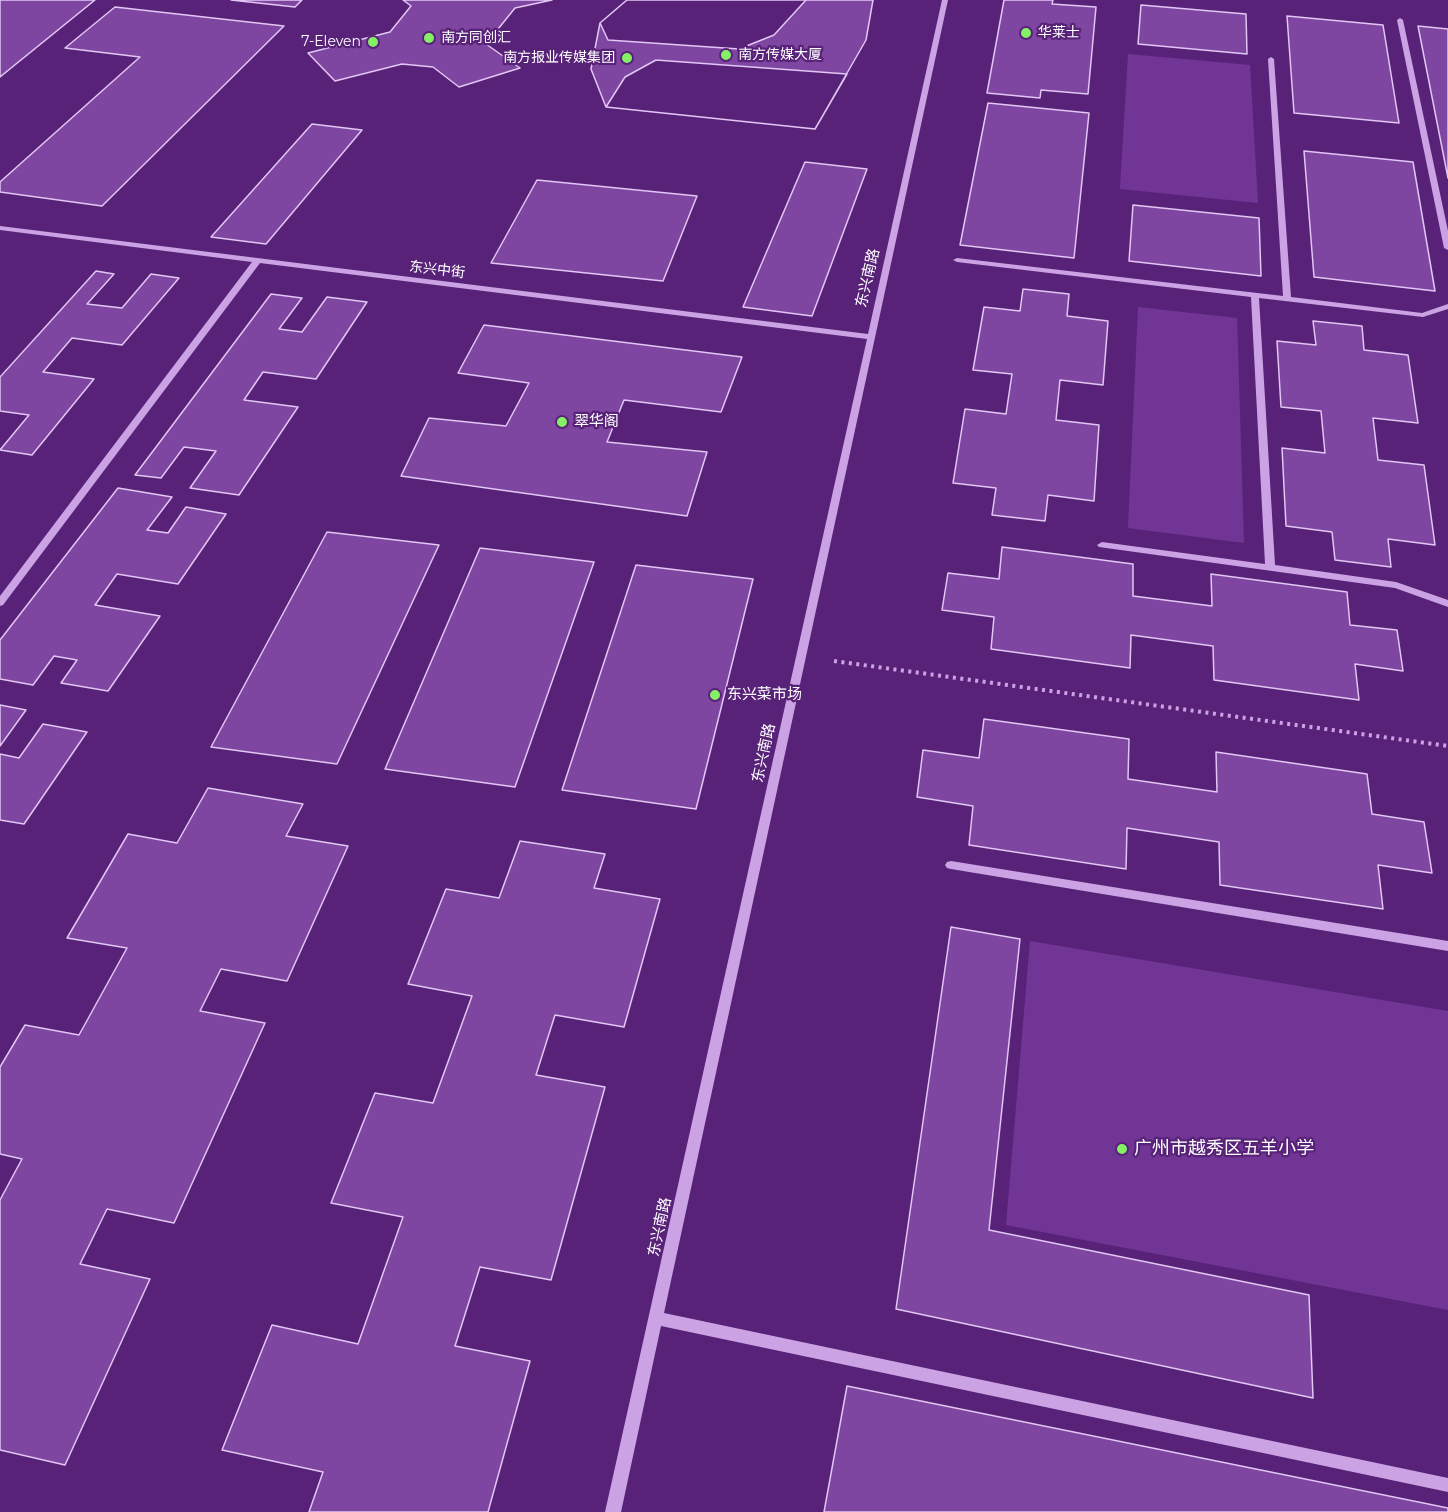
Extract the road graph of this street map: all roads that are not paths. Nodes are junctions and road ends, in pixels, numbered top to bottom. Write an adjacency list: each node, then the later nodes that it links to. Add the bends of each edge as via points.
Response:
1 (945, 0): 11 (street, 东兴南路)
2 (1400, 20): 5 (street)
3 (1271, 59): 9 (street)
4 (0, 228): 7 (street, 东兴中街)
5 (1448, 248)
6 (957, 260): 8 (street)
7 (257, 261): 11 (street, 东兴中街); 14 (street)
8 (1255, 295): 9 (street); 13 (street)
9 (1287, 299): 10 (street, via 1423,315)
10 (1448, 306)
11 (870, 337): 18 (street, 东兴南路)
12 (1102, 545): 13 (street)
13 (1270, 567): 15 (street, via 1396,585)
14 (0, 603)
15 (1448, 604)
16 (951, 865): 17 (street)
17 (1448, 946)
18 (655, 1318): 19 (street); 20 (street, 东兴南路)
19 (1448, 1485)
20 (613, 1512)

